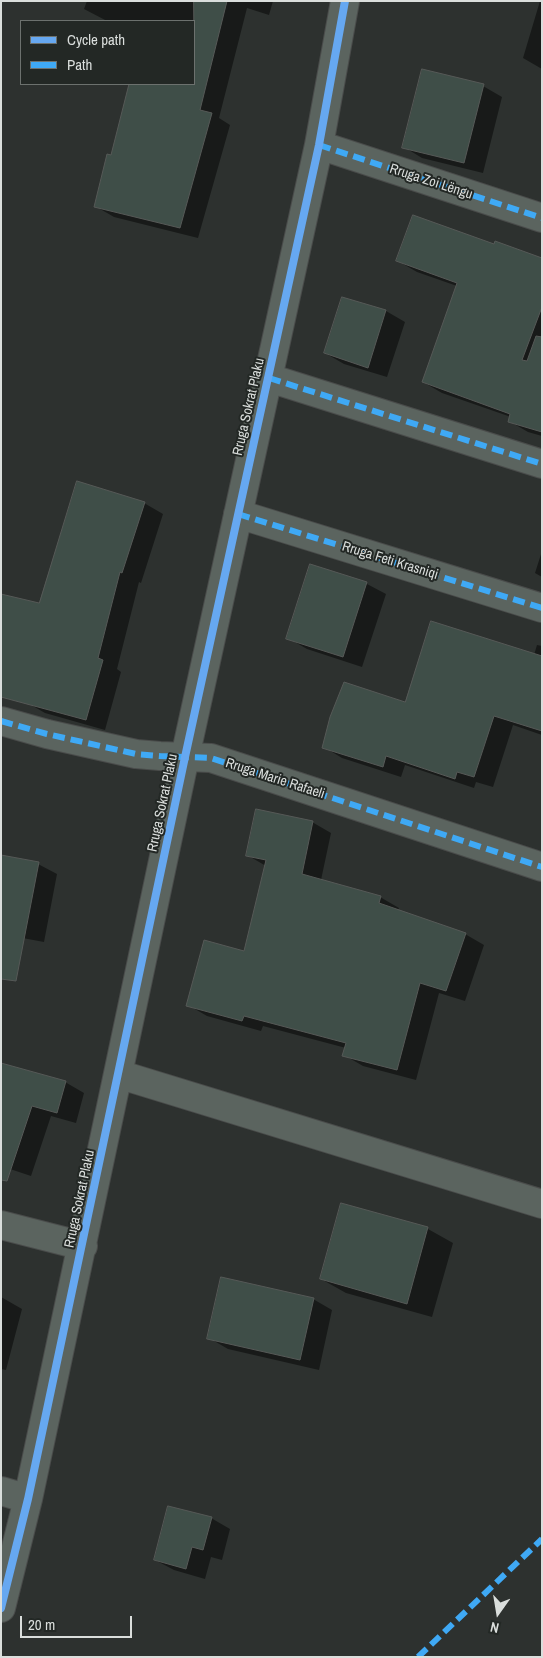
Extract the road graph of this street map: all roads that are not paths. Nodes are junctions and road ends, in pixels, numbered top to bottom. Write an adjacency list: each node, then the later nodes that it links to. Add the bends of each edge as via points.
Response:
1 (345, 1): 2 (street, Rruga Sokrat Plaku)
2 (319, 145): 3 (street, Rruga Zoi Lëngu); 4 (street, Rruga Sokrat Plaku)
3 (542, 218)
4 (269, 378): 5 (street, Rruga Sokrat Plaku); 6 (street, Rruga Sokrat Plaku)
5 (542, 464)
6 (238, 514): 7 (street, Rruga Feti Krasniqi); 9 (street, Rruga Sokrat Plaku)
7 (542, 608)
8 (1, 721): 9 (street, Rruga Marie Rafaeli, via 136,754)
9 (185, 757): 10 (street, Rruga Marie Rafaeli, via 211,758); 11 (street, Rruga Sokrat Plaku)
10 (542, 867)
11 (118, 1074): 12 (street); 14 (street, Rruga Sokrat Plaku)
12 (542, 1204)
13 (1, 1225): 14 (street)
14 (83, 1246): 16 (street, Rruga Sokrat Plaku)
15 (1, 1491): 16 (street)
16 (28, 1498): 17 (street, Rruga Sokrat Plaku)
17 (1, 1608)

